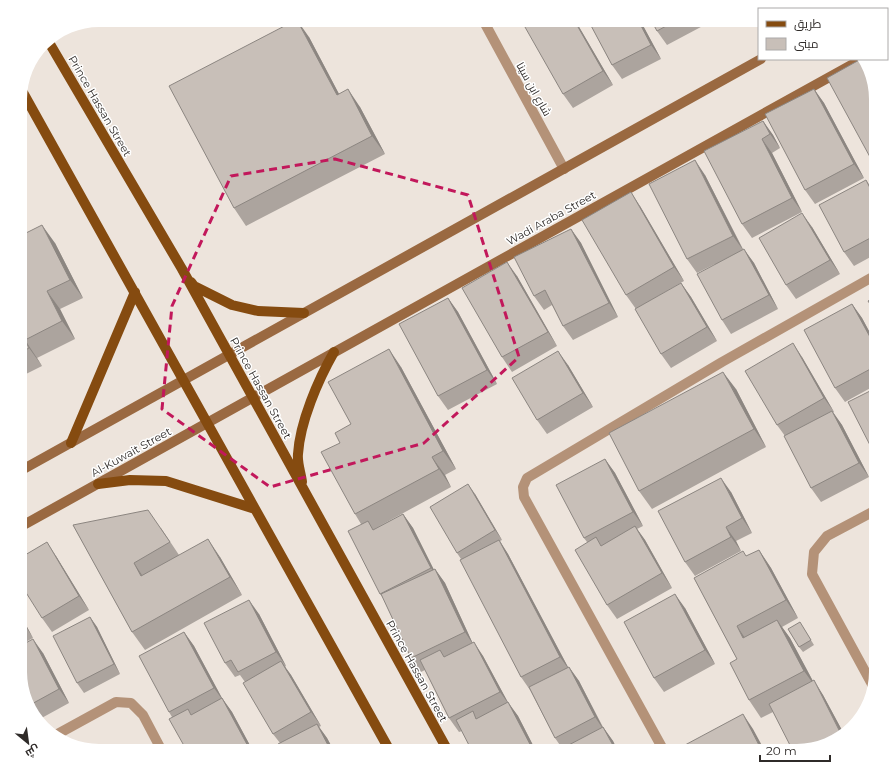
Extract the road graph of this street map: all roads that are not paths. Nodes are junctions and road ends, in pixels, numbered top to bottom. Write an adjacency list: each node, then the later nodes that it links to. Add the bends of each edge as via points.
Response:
1 (487, 27): 6 (street, شارع ابن سينا)
2 (51, 45): 7 (main road, Prince Hassan Street)
3 (759, 60): 6 (main road)
4 (858, 61): 11 (main road, Wadi Araba Street)
5 (27, 100): 9 (main road)
6 (564, 169): 10 (main road)
7 (182, 269): 10 (main road, via 194,286 232,305 258,311); 12 (main road, Prince Hassan Street)
8 (869, 279): 28 (street, via 722,362 527,478 523,486 524,497)
9 (134, 292): 13 (main road); 16 (main road)
10 (304, 313): 12 (main road)
11 (334, 352): 14 (main road, Wadi Araba Street); 19 (main road, via 313,394 301,440 298,455)
12 (229, 355): 13 (main road); 14 (main road, Prince Hassan Street)
13 (183, 381): 15 (main road); 16 (main road)
14 (253, 398): 15 (main road, Al-Kuwait Street); 19 (main road, Prince Hassan Street)
15 (207, 423): 18 (main road, Al-Kuwait Street); 20 (main road)
16 (71, 443): 17 (main road)
17 (27, 467)
18 (98, 484): 20 (main road, via 130,480 166,481); 22 (main road, Al-Kuwait Street)
19 (304, 490): 27 (main road, Prince Hassan Street)
20 (255, 509): 26 (main road)
21 (869, 514): 23 (street, via 827,536 814,552 812,574)
22 (27, 524)
23 (868, 678)
24 (60, 733): 25 (street, via 116,702 132,703 143,715)
25 (158, 744)
26 (386, 744)
27 (444, 744)
28 (660, 744)

